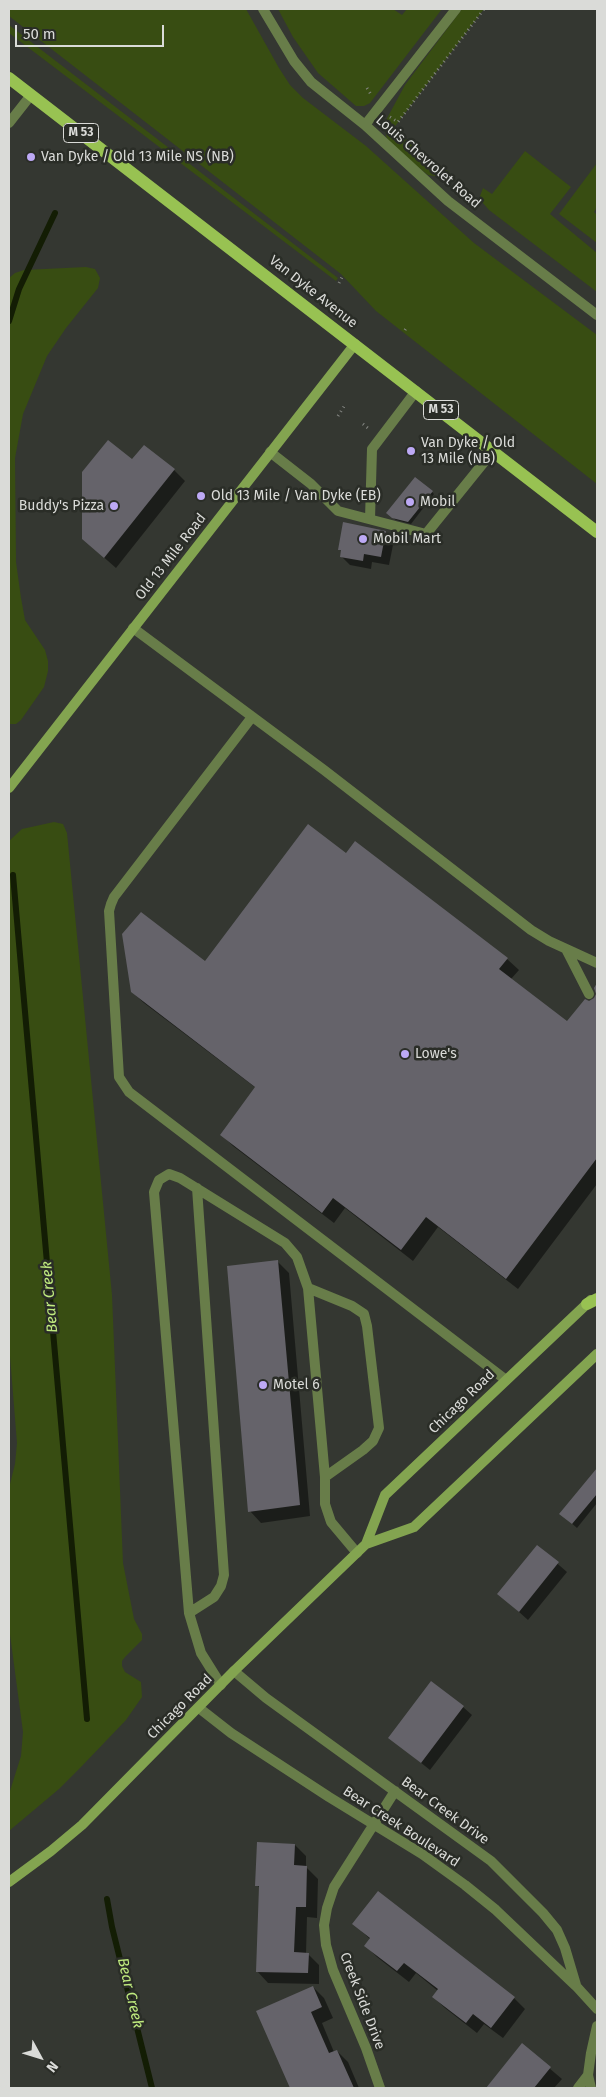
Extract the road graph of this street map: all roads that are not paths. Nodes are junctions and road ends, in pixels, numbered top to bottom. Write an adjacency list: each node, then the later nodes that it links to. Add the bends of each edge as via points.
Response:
1 (263, 9): 6 (street, Louis Chevrolet Road, via 311,82)
2 (456, 9): 6 (street)
3 (9, 78): 4 (main road, Van Dyke Avenue / M 53)
4 (31, 95): 5 (street); 8 (main road, Van Dyke Avenue / M 53)
5 (9, 123)
6 (365, 125): 7 (street, Louis Chevrolet Road, via 448,201)
7 (597, 314)
8 (354, 344): 9 (main road, Van Dyke Avenue / M 53); 11 (main road, Old 13 Mile Road)
9 (416, 391): 10 (main road, Van Dyke Avenue / M 53); 12 (street, via 372,449)
10 (493, 451): 12 (street, via 426,534); 13 (main road, Van Dyke Avenue / M 53)
11 (270, 452): 12 (street, via 311,484 338,511); 14 (main road, Old 13 Mile Road)
12 (370, 519)
13 (597, 532)
14 (133, 628): 15 (street); 16 (main road, Old 13 Mile Road)
15 (252, 717): 17 (street, via 531,930); 25 (street, via 111,904 120,1077 129,1092)
16 (9, 788)
17 (566, 949): 18 (street); 19 (street)
18 (597, 963)
19 (589, 994)
20 (197, 1188): 21 (street, via 285,1243 297,1257); 29 (street, via 224,1575 214,1597); 29 (street, via 169,1174 158,1180 154,1192)
21 (308, 1288): 26 (street); 26 (street, via 364,1314 379,1428 374,1441)
22 (597, 1294): 23 (main road, Chicago Road)
23 (592, 1301): 25 (main road, Chicago Road)
24 (597, 1354): 27 (main road, Chicago Road, via 414,1528)
25 (506, 1380): 27 (main road, Chicago Road, via 385,1495)
26 (324, 1477): 28 (street, via 325,1504 331,1522)
27 (366, 1544): 28 (main road, Chicago Road)
28 (357, 1553): 30 (main road, Chicago Road)
29 (189, 1612): 31 (street, via 201,1653)
30 (234, 1671): 31 (main road, Chicago Road); 33 (street, Bear Creek Drive, via 266,1698)
31 (221, 1685): 32 (main road, Chicago Road)
32 (199, 1708): 34 (street, Bear Creek Boulevard, via 230,1733); 35 (main road, Chicago Road, via 82,1825)
33 (395, 1791): 34 (street, Creek Side Drive); 36 (street, Bear Creek Drive, via 491,1861 543,1913 557,1930)
34 (374, 1825): 36 (street, Bear Creek Boulevard, via 465,1885); 40 (street, Creek Side Drive, via 334,1887 324,1925 333,1970)
35 (9, 1882)
36 (576, 1986): 37 (street, Bear Creek Drive)
37 (597, 2009)
38 (597, 2026): 39 (street)
39 (588, 2075): 41 (street); 42 (street)
40 (380, 2088)
41 (578, 2088)
42 (591, 2088)

